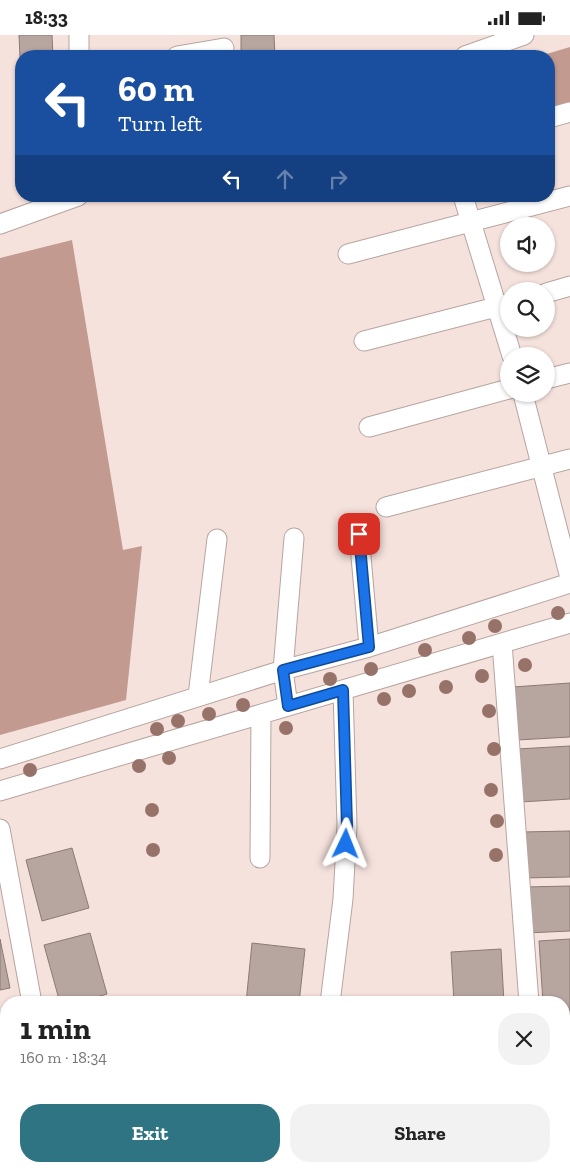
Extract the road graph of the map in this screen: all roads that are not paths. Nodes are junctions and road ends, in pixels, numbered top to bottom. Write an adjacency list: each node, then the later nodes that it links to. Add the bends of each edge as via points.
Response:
1 (79, 35): 4 (street)
2 (524, 35): 6 (street)
3 (224, 47): 5 (street)
4 (79, 50)
5 (208, 50)
6 (482, 50)
7 (570, 112): 8 (street)
8 (555, 116)
9 (570, 196): 10 (street)
10 (555, 200)
11 (61, 202): 15 (street)
12 (465, 202): 14 (street)
13 (548, 202): 14 (street)
14 (470, 223): 16 (street); 19 (street)
15 (0, 224)
16 (348, 254)
17 (570, 286): 18 (street)
18 (555, 290)
19 (500, 298)
20 (500, 306): 21 (street)
21 (364, 341)
22 (570, 373): 23 (street)
23 (555, 377)
24 (500, 391): 26 (street)
25 (524, 402): 28 (street)
26 (369, 427)
27 (570, 459): 28 (street)
28 (542, 467): 29 (street); 33 (street)
29 (386, 507)
30 (359, 534): 37 (street)
31 (218, 539): 40 (street)
32 (294, 539): 38 (street)
33 (570, 578)
34 (570, 583): 37 (street)
35 (570, 623): 36 (street)
36 (502, 643): 39 (street); 49 (street)
37 (369, 647): 38 (street)
38 (283, 670): 40 (street); 41 (street)
39 (343, 690): 41 (street); 48 (street, via 347,826 343,899)
40 (198, 696): 43 (street)
41 (288, 706): 42 (street)
42 (261, 714): 44 (street); 46 (street)
43 (0, 759)
44 (0, 791)
45 (0, 829): 47 (street)
46 (260, 858)
47 (31, 996)
48 (331, 996)
49 (528, 996)

